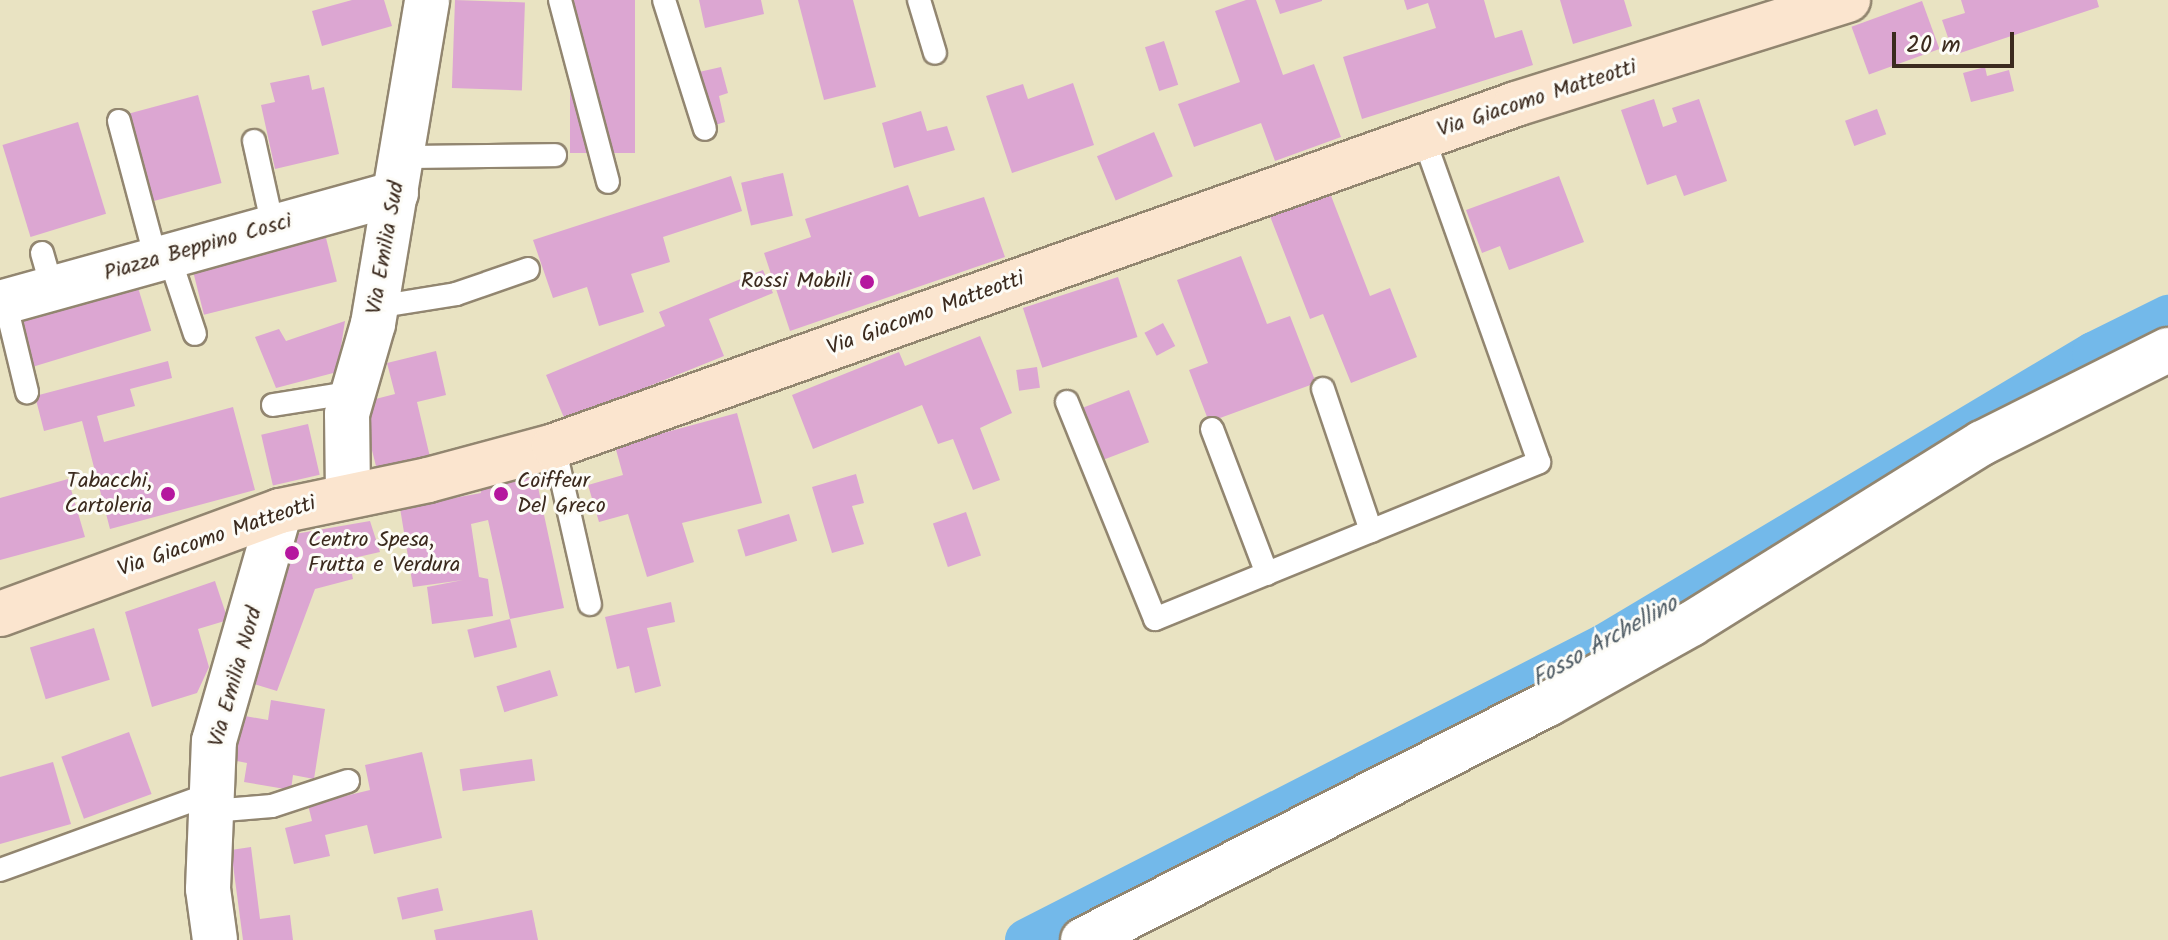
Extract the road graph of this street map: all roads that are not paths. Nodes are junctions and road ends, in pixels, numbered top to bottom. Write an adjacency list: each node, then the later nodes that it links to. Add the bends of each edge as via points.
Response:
1 (427, 0): 12 (street, Via Emilia Sud)
2 (560, 0): 13 (lane)
3 (664, 0): 8 (lane)
4 (919, 0): 6 (lane)
5 (1848, 0): 9 (street, Via Giacomo Matteotti)
6 (935, 53)
7 (119, 121): 15 (lane)
8 (705, 129)
9 (1423, 137): 27 (street, Via Giacomo Matteotti); 30 (lane, via 1539,462)
10 (254, 141): 14 (lane)
11 (555, 155): 12 (lane)
12 (399, 175): 14 (street, Piazza Beppino Cosci); 18 (street, Via Emilia Sud)
13 (608, 182)
14 (273, 227): 15 (street, Piazza Beppino Cosci)
15 (163, 258): 17 (street, Piazza Beppino Cosci, via 47,271); 19 (lane)
16 (528, 269): 18 (lane, via 456,294)
17 (2, 302): 22 (lane)
18 (376, 307): 23 (street, Via Emilia Sud)
19 (195, 334)
20 (2168, 350): 38 (street, via 1982,443 1691,624 1548,704)
21 (1323, 389): 30 (lane)
22 (27, 392)
23 (354, 392): 25 (lane); 28 (street, Via Emilia Sud, via 347,414)
24 (1067, 402): 31 (lane, via 1155,619)
25 (273, 405)
26 (1212, 429): 31 (lane)
27 (554, 446): 28 (street, Via Giacomo Matteotti, via 428,480); 32 (lane)
28 (348, 494): 29 (street, Via Giacomo Matteotti)
29 (280, 511): 33 (street, Via Giacomo Matteotti); 35 (street, Via Emilia Nord, via 214,741)
30 (1371, 531): 31 (lane)
31 (1267, 574)
32 (590, 604)
33 (0, 614)
34 (348, 781): 35 (lane, via 272,806)
35 (212, 802): 36 (lane); 37 (street, Via Emilia Nord, via 208,889)
36 (0, 870)
37 (215, 940)
38 (1083, 940)

